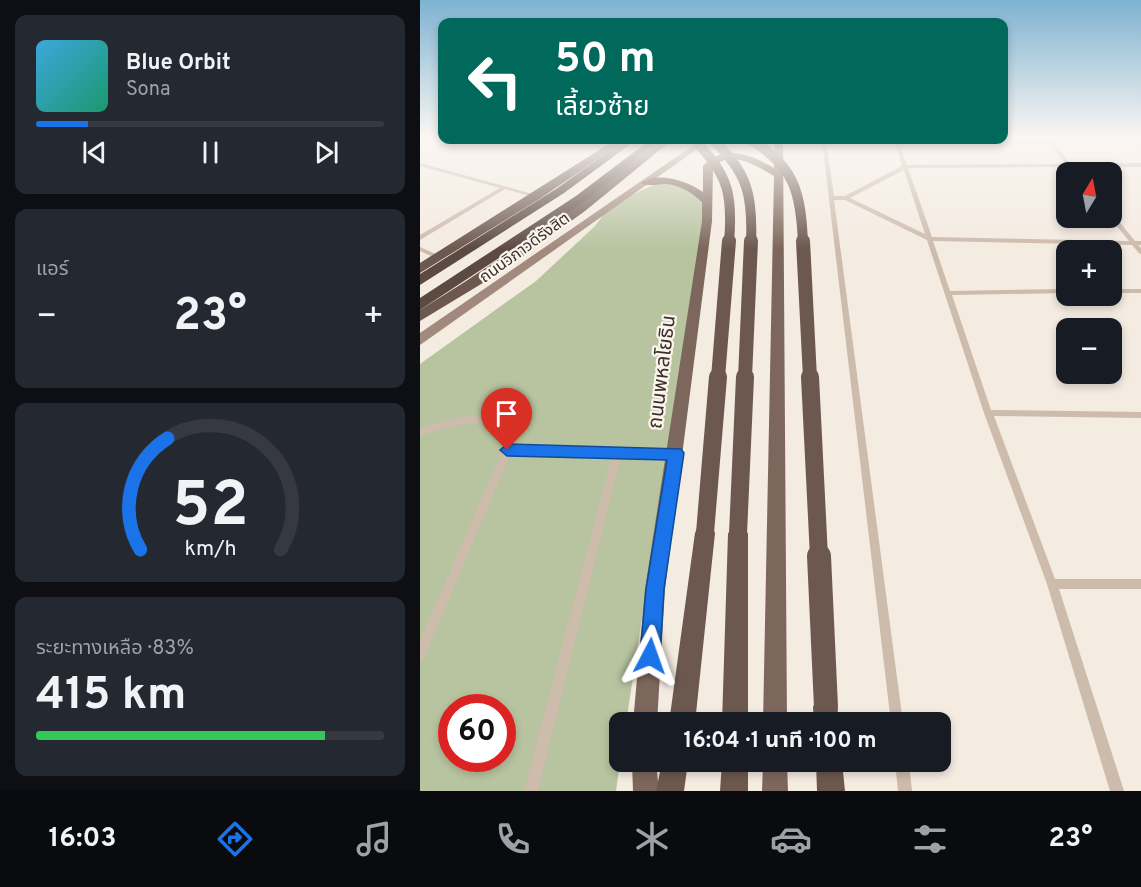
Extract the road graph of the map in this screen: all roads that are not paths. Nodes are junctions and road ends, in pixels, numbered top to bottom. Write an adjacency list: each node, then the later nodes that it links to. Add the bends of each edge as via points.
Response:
1 (777, 174): 49 (main road)
2 (460, 175): 16 (lane)
3 (569, 175): 17 (highway, ถนนวิภาวดีรังสิต)
4 (581, 175): 29 (highway)
5 (611, 175): 34 (highway)
6 (623, 175): 35 (highway, ถนนวิภาวดีรังสิต, via 496,269)
7 (657, 175): 15 (main road, ถนนวิภาวดีรังสิต)
8 (708, 175): 20 (main road, ถนนพหลโยธิน)
9 (721, 175): 47 (highway, bridge, via 732,206 705,533)
10 (742, 175): 48 (highway, bridge, via 752,209 738,534)
11 (792, 175): 50 (highway, bridge, via 802,214)
12 (829, 175): 18 (lane)
13 (890, 175): 19 (lane)
14 (908, 175): 23 (lane)
15 (646, 183): 20 (main road, via 681,184); 36 (main road, ถนนวิภาวดีรังสิต)
16 (505, 187): 17 (lane); 22 (lane)
17 (537, 196): 27 (highway, ถนนวิภาวดีรังสิต)
18 (832, 198): 19 (lane); 51 (lane)
19 (846, 198): 23 (lane)
20 (707, 201): 42 (main road, ถนนพหลโยธิน)
21 (1122, 227): 24 (lane)
22 (420, 238)
23 (930, 239): 24 (lane); 33 (lane)
24 (1137, 243): 26 (lane)
25 (420, 249): 27 (lane)
26 (1141, 252)
27 (440, 258): 28 (highway, ถนนวิภาวดีรังสิต)
28 (420, 269)
29 (420, 280)
30 (1056, 291): 33 (lane)
31 (1122, 291): 32 (lane)
32 (1141, 291)
33 (948, 293): 37 (lane)
34 (420, 305)
35 (420, 316)
36 (420, 340)
37 (988, 413): 38 (lane); 43 (lane)
38 (1141, 415)
39 (420, 432): 40 (lane, via 480,417 512,418 518,425)
40 (507, 450): 41 (lane); 45 (lane)
41 (617, 452): 42 (lane); 58 (lane)
42 (676, 453): 46 (main road, ถนนพหลโยธิน, via 655,589)
43 (1052, 584): 44 (lane); 65 (lane)
44 (1141, 584)
45 (420, 655)
46 (646, 712)
47 (683, 712)
48 (735, 712)
49 (775, 712)
50 (826, 712)
51 (896, 712)
52 (645, 772): 59 (main road)
53 (673, 772): 60 (highway)
54 (735, 772): 61 (highway)
55 (775, 772): 62 (main road)
56 (830, 772): 63 (highway)
57 (903, 772): 64 (lane)
58 (531, 791)
59 (646, 791)
60 (670, 791)
61 (734, 791)
62 (775, 791)
63 (831, 791)
64 (905, 791)
65 (1117, 791)

